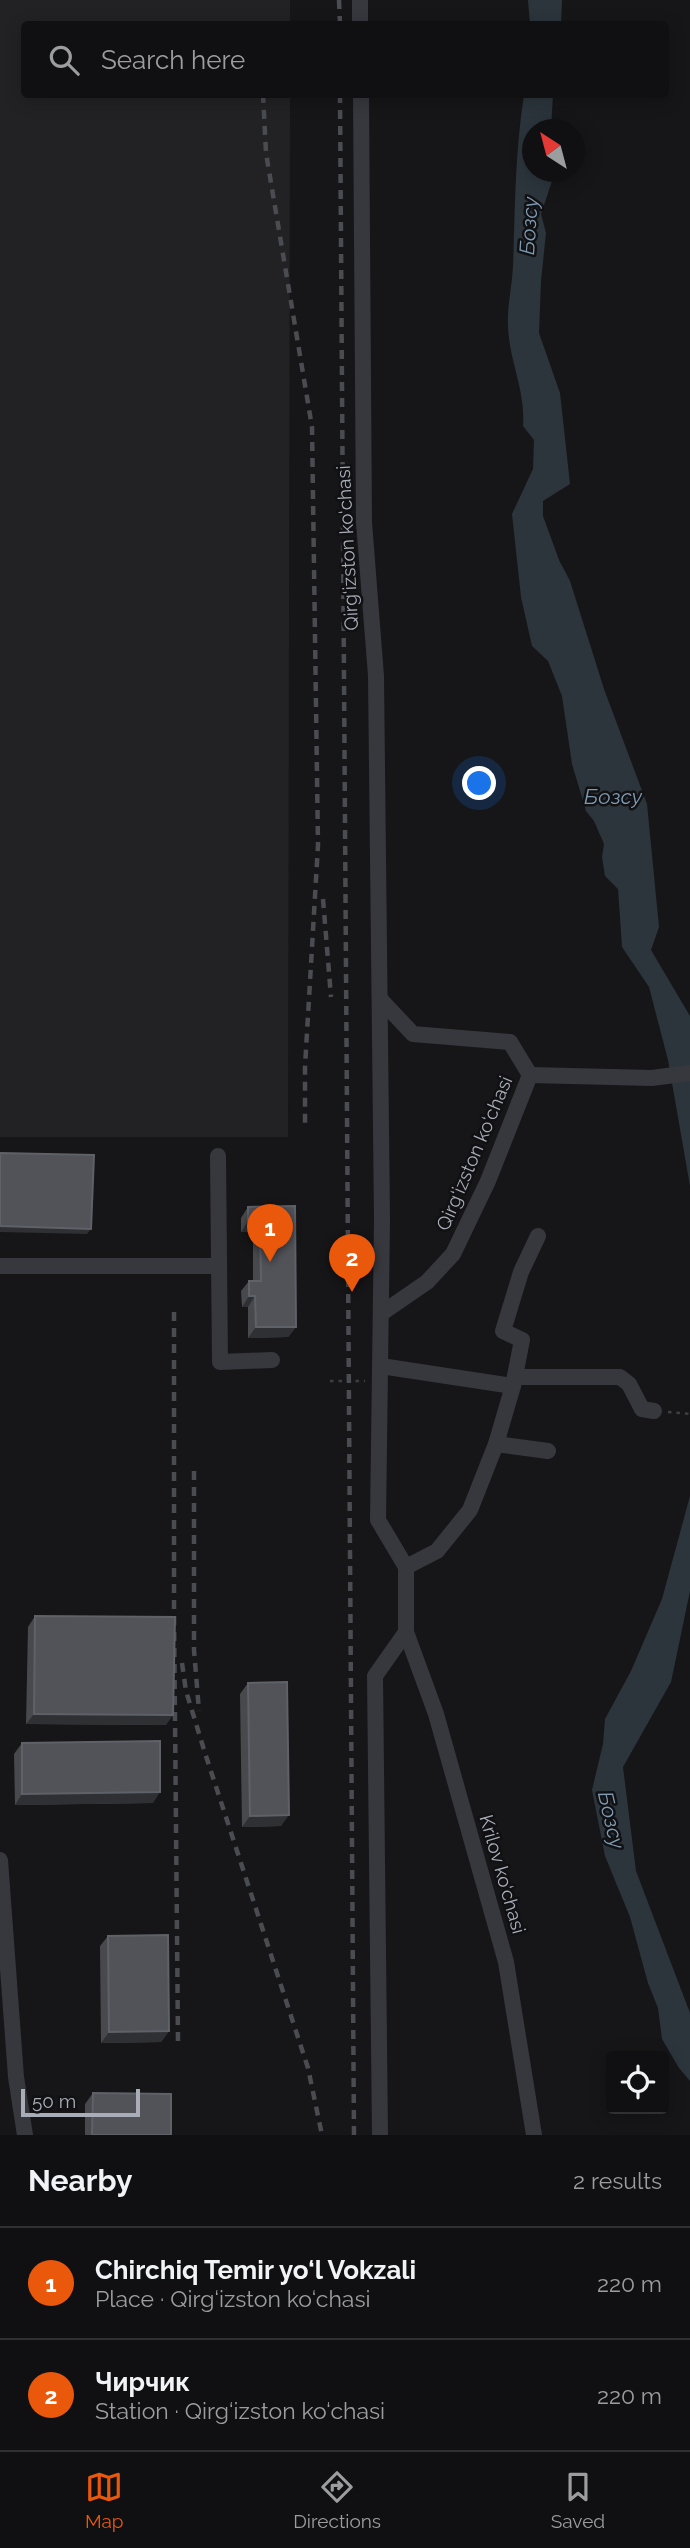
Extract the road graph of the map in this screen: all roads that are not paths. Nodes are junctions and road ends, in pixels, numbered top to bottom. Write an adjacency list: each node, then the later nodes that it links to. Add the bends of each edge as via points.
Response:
1 (360, 0): 2 (street)
2 (360, 21)
3 (361, 98): 4 (street, Qirg‘izston ko‘chasi, via 364,522 376,676)
4 (380, 999): 6 (street, Qirg‘izston ko‘chasi, via 413,1034 510,1042); 11 (street, Qirg‘izston ko‘chasi)
5 (690, 1073): 6 (street, via 652,1078)
6 (530, 1075): 11 (street, Qirg‘izston ko‘chasi, via 453,1254 427,1282)
7 (218, 1156): 10 (street)
8 (538, 1236): 14 (street, via 521,1272 503,1331 522,1340)
9 (0, 1266): 10 (street)
10 (218, 1266): 12 (street, via 220,1362)
11 (382, 1313): 13 (street, Qirg‘izston ko‘chasi)
12 (272, 1360)
13 (381, 1374): 14 (street); 18 (street, Qirg‘izston ko‘chasi, via 378,1520)
14 (514, 1381): 15 (street, via 620,1377 642,1409); 16 (street)
15 (654, 1411)
16 (496, 1444): 17 (street); 18 (street, via 470,1510 437,1551)
17 (548, 1451)
18 (407, 1567): 19 (street)
19 (406, 1632): 22 (street, via 375,1676); 23 (street, Krilov ko‘chasi, via 436,1714 506,1962)
20 (0, 1860): 21 (street, via 16,2077)
21 (26, 2135)
22 (380, 2135)
23 (534, 2135)

